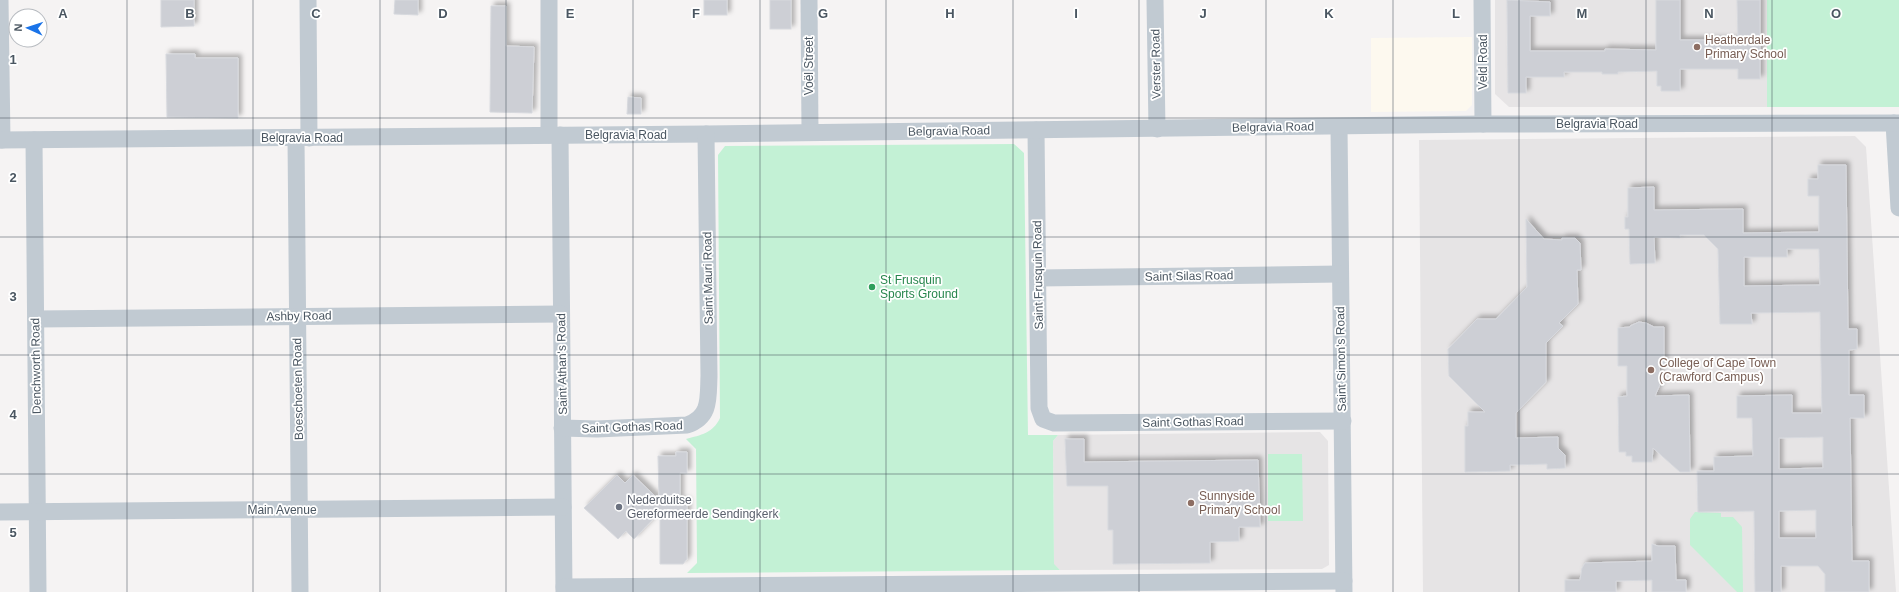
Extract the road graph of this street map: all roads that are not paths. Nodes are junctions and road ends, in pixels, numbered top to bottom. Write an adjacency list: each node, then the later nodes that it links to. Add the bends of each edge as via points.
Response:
1 (0, 0): 16 (street)
2 (308, 0): 15 (street, Boeschoeten Road)
3 (548, 0): 14 (street, Saint Athan's Road)
4 (809, 0): 12 (street, Voël Street)
5 (1156, 0): 10 (street, Verster Road)
6 (1482, 0): 8 (street, Veld Road)
7 (1896, 123): 8 (street, Belgravia Road); 18 (street)
8 (1483, 124): 9 (street, Belgravia Road)
9 (1339, 127): 10 (street, Belgravia Road); 19 (street, Saint Simon's Road)
10 (1157, 129): 11 (street, Belgravia Road)
11 (1036, 130): 12 (street, Belgravia Road); 20 (street, Saint Frusquin Road)
12 (810, 132): 13 (street, Belgravia Road)
13 (706, 134): 14 (street, Belgravia Road); 24 (street, Saint Mauri Road, via 708,391 707,404)
14 (554, 135): 15 (street, Belgravia Road); 21 (street, Saint Athan's Road)
15 (303, 138): 17 (street, Belgravia Road); 22 (street, Boeschoeten Road)
16 (1, 140): 17 (street, Belgravia Road)
17 (34, 140): 23 (street, Denchworth Road)
18 (1899, 208)
19 (1340, 274): 20 (street, Saint Silas Road); 26 (street, Saint Simon's Road)
20 (1038, 278): 25 (street, Saint Frusquin Road, via 1039,408)
21 (561, 314): 22 (street, Ashby Road); 27 (street, Saint Athan's Road)
22 (298, 316): 23 (street, Ashby Road); 29 (street, Boeschoeten Road)
23 (36, 319): 30 (street, Denchworth Road)
24 (700, 419): 27 (street, Saint Gothas Road, via 687,425 667,427)
25 (1043, 419): 26 (street, Saint Gothas Road, via 1054,423)
26 (1343, 421): 32 (street, Saint Simon's Road)
27 (562, 428): 28 (street, Saint Athan's Road)
28 (563, 507): 29 (street, Main Avenue); 35 (street, Saint Athan's Road)
29 (299, 510): 30 (street, Main Avenue); 37 (street, Boeschoeten Road)
30 (38, 511): 31 (street, Main Avenue); 36 (street, Denchworth Road)
31 (0, 512)
32 (1344, 586): 33 (street)
33 (1041, 588): 34 (street)
34 (709, 589): 35 (street)
35 (564, 590)
36 (38, 592)
37 (300, 592)

